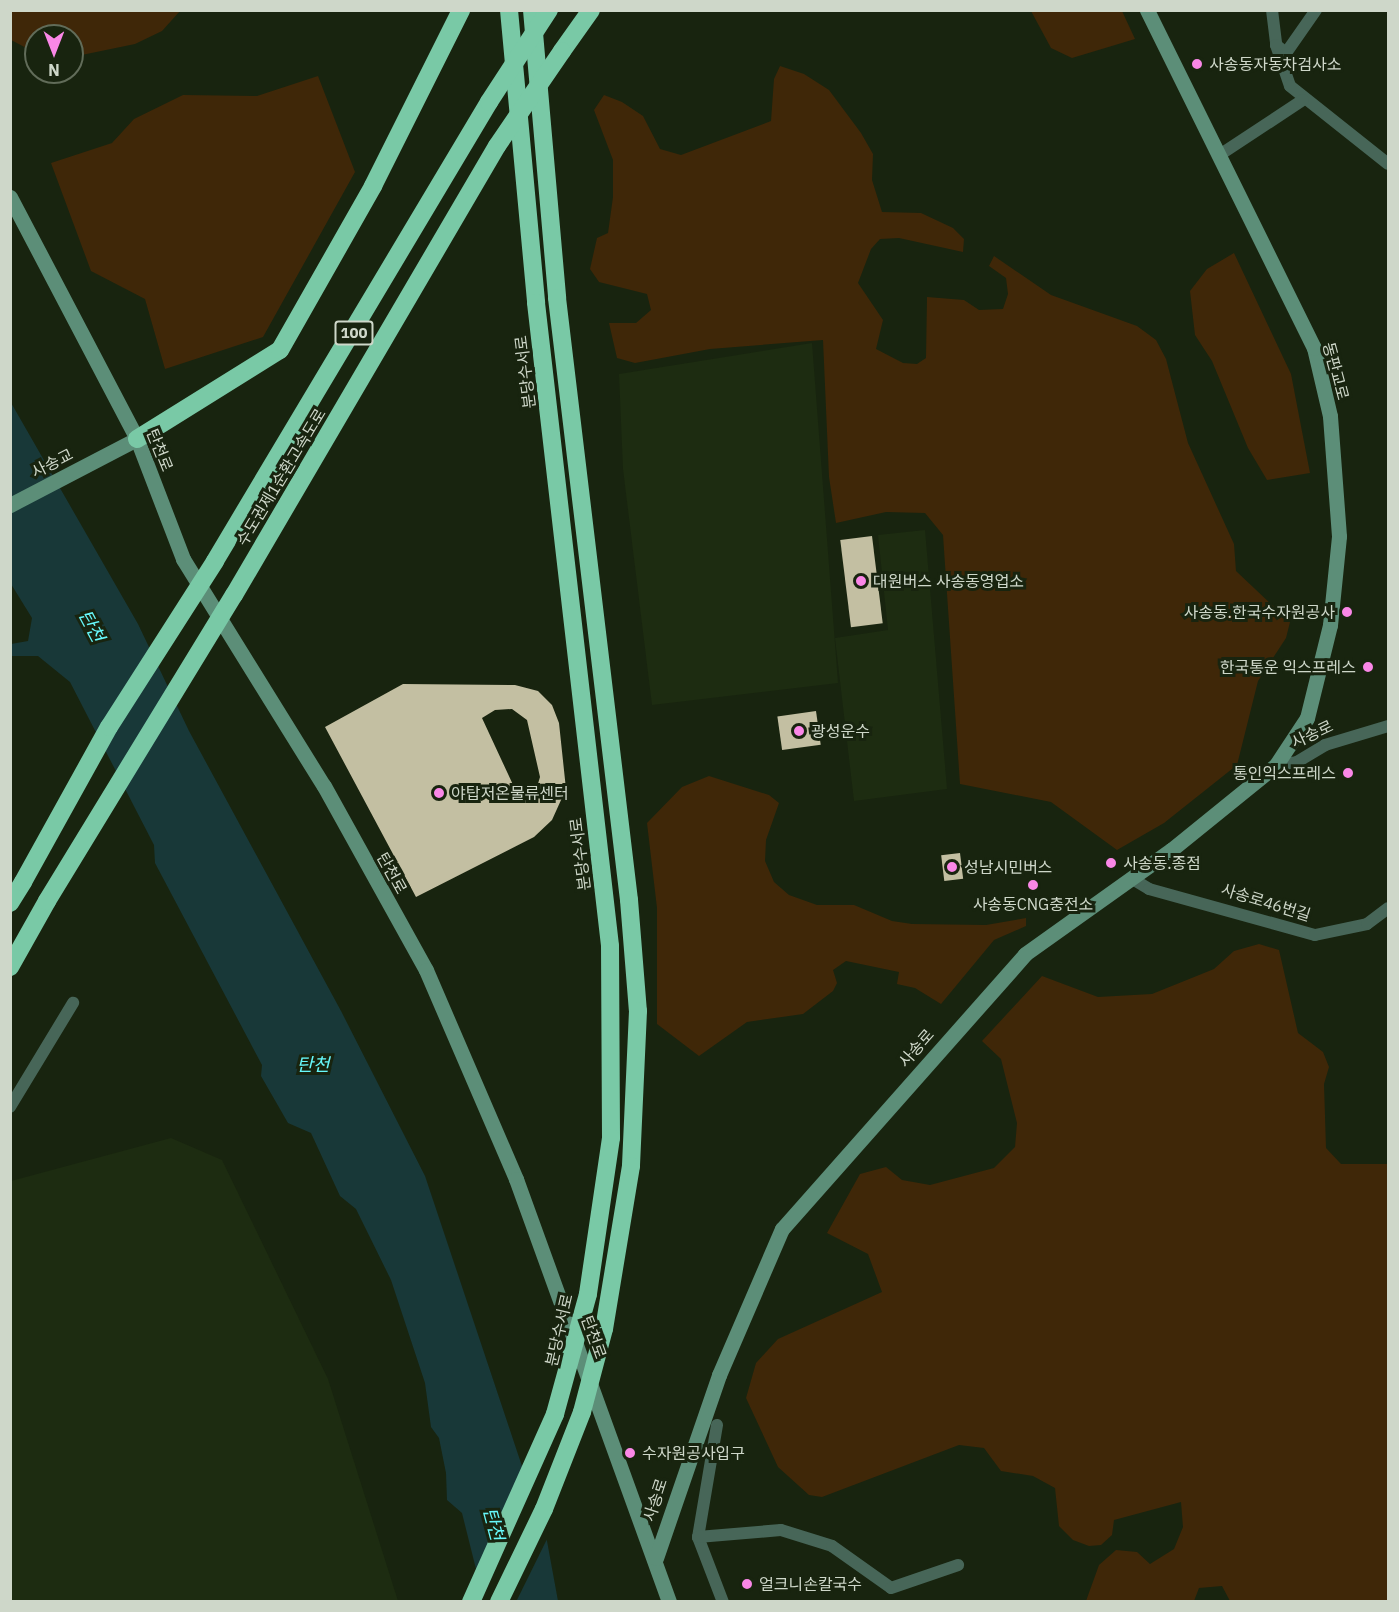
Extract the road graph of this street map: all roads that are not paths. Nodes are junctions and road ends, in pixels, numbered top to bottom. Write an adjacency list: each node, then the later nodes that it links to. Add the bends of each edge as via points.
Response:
1 (461, 10): 14 (highway, via 373,186 280,350)
2 (509, 10): 28 (highway, 분당수서로, bridge, via 536,303 610,946 611,1138 588,1294 555,1414)
3 (532, 10): 29 (highway, bridge, via 557,298 629,900 638,1011 630,1176 604,1329 567,1452)
4 (549, 10): 19 (highway, 수도권제1순환고속도로 / 100, bridge, via 489,102 215,561 110,727)
5 (591, 10): 21 (highway, 수도권제1순환고속도로 / 100, bridge, via 497,146)
6 (1147, 10): 11 (main road, 동판교로, via 1157,39)
7 (1272, 10): 9 (street)
8 (1316, 10): 9 (street, via 1287,53)
9 (1276, 45): 10 (street, via 1290,87)
10 (1303, 100): 11 (street); 12 (street)
11 (1221, 154): 17 (main road, 동판교로, via 1314,348 1336,464 1339,536 1330,625 1307,718)
12 (1389, 164)
13 (10, 197): 14 (main road, 탄천로)
14 (137, 439): 15 (main road, 사송교); 26 (main road, 탄천로, via 183,559 324,786 426,970 516,1179)
15 (10, 505)
16 (1389, 726): 17 (street, 사송로, via 1325,745 1297,762)
17 (1276, 765): 18 (main road, 사송로)
18 (1131, 878): 20 (street, 사송로46번길, via 1149,889 1315,934 1367,924); 26 (main road, 사송로, via 1025,954 1000,979 782,1229 719,1376)
19 (10, 903)
20 (1389, 908)
21 (10, 967)
22 (73, 1003): 23 (street)
23 (10, 1107)
24 (717, 1425): 25 (street)
25 (698, 1537): 27 (street, via 781,1530 832,1546 891,1588); 31 (street)
26 (656, 1558): 30 (main road, 탄천로)
27 (958, 1565)
28 (471, 1602)
29 (499, 1602)
30 (669, 1602)
31 (723, 1602)

